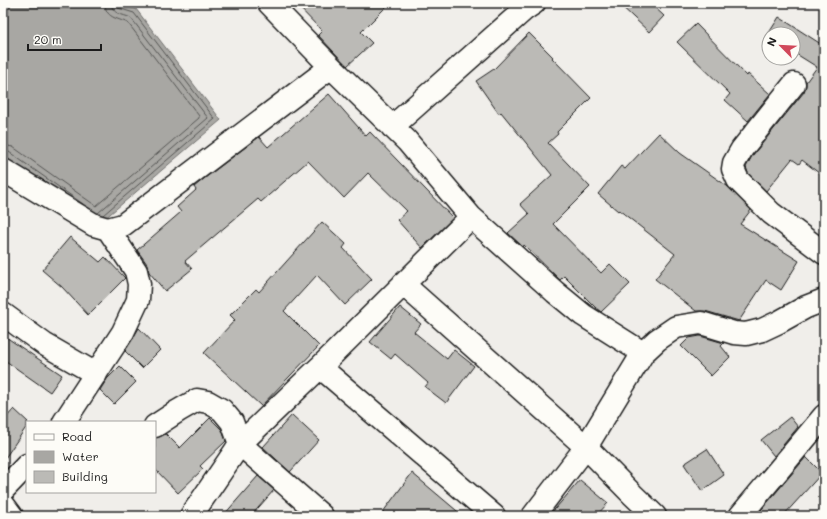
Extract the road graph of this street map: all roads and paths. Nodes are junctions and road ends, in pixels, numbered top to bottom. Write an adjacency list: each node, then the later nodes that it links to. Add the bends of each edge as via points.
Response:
1 (269, 3): 3 (street)
2 (534, 3): 5 (street)
3 (331, 67): 5 (street); 8 (street, via 128,222)
4 (794, 84): 9 (street, via 742,149 734,163 734,169 738,180 771,213)
5 (392, 127): 7 (street, via 407,141)
6 (3, 170): 8 (street, via 81,218)
7 (471, 217): 10 (street); 13 (street, via 583,315)
8 (108, 229): 15 (street, via 136,271 139,284 138,300 123,332)
9 (824, 253)
10 (402, 284): 14 (street); 20 (street)
11 (824, 300): 13 (street, via 762,330 746,334 734,334 701,323 676,327)
12 (3, 314): 15 (street, via 44,344)
13 (643, 353): 20 (street)
14 (320, 367): 19 (street); 25 (street)
15 (96, 374): 17 (street)
16 (824, 416): 28 (street)
17 (65, 421)
18 (156, 425): 19 (street, via 197,400 208,402 222,410 232,422)
19 (240, 444): 23 (street); 24 (street)
20 (586, 448): 26 (street); 27 (street)
21 (26, 466): 22 (street)
22 (3, 490)
23 (191, 516)
24 (322, 516)
25 (494, 516)
26 (534, 516)
27 (655, 516)
28 (740, 516)

